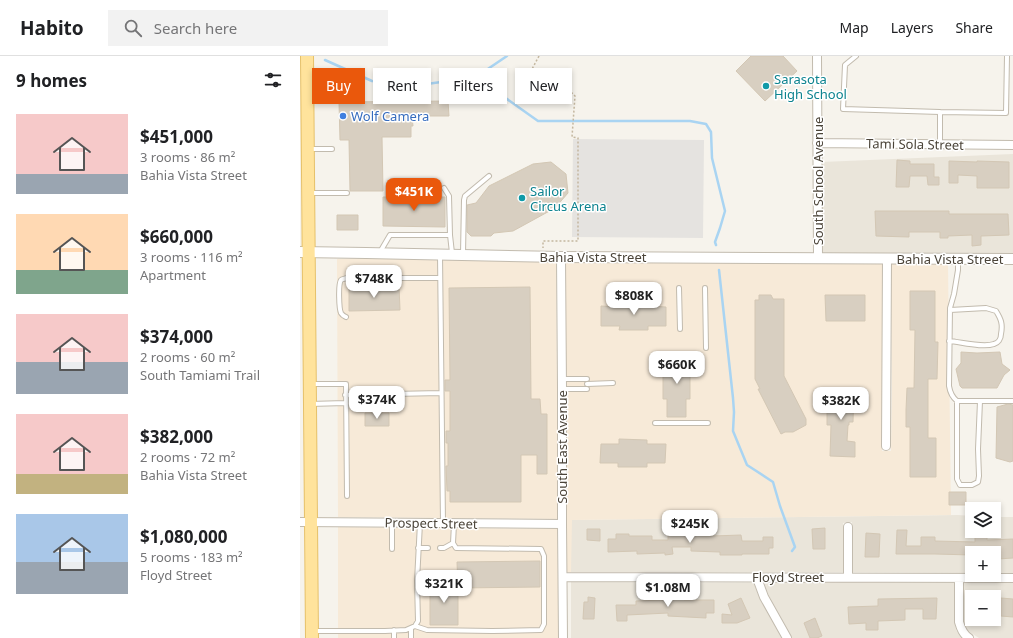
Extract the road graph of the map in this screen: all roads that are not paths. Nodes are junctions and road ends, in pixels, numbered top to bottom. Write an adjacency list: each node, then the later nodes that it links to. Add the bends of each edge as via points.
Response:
1 (307, 56): 6 (main road)
2 (817, 56): 7 (street, South School Avenue)
3 (856, 56): 5 (lane, via 845,65 843,109)
4 (1007, 56): 5 (lane, via 1006,113)
5 (940, 112): 8 (lane)
6 (304, 122): 10 (main road)
7 (817, 143): 8 (street, Tami Sola Street); 23 (street, South School Avenue)
8 (940, 144): 9 (street, Tami Sola Street)
9 (1013, 145)
10 (308, 149): 11 (lane); 14 (main road)
11 (332, 149)
12 (489, 176): 21 (lane, via 465,196)
13 (444, 188): 16 (lane, via 449,196)
14 (308, 193): 15 (lane); 17 (main road)
15 (347, 193)
16 (450, 235): 18 (lane, via 390,235); 20 (lane)
17 (304, 252): 18 (street, Bahia Vista Street); 37 (main road)
18 (379, 253): 19 (street, Bahia Vista Street)
19 (440, 254): 20 (street, Bahia Vista Street); 27 (lane)
20 (452, 254): 21 (street, Bahia Vista Street)
21 (463, 255): 22 (street, Bahia Vista Street)
22 (560, 257): 23 (street, Bahia Vista Street); 35 (street, South East Avenue)
23 (818, 258): 24 (street, Bahia Vista Street)
24 (887, 258): 25 (street, Bahia Vista Street); 49 (street, Bahia Vista Street)
25 (958, 259): 26 (street, Bahia Vista Street); 30 (lane)
26 (1013, 259)
27 (440, 278): 31 (lane, via 342,279 339,286 340,312); 40 (lane)
28 (679, 288): 32 (lane)
29 (705, 288): 34 (lane)
30 (950, 310): 33 (lane); 33 (lane, via 986,308 996,311 1001,318 1002,328 1001,339 995,344)
31 (346, 317)
32 (680, 329)
33 (949, 341): 42 (lane, via 949,386)
34 (706, 348)
35 (562, 379): 36 (lane); 38 (street, South East Avenue)
36 (613, 383)
37 (310, 384): 41 (lane, via 346,384); 46 (main road)
38 (562, 389): 39 (lane); 56 (street, South East Avenue)
39 (587, 389)
40 (441, 393): 41 (lane); 54 (lane)
41 (345, 395): 45 (lane)
42 (957, 401): 43 (lane); 43 (lane, via 957,479 960,485 978,482)
43 (980, 401): 44 (lane)
44 (1013, 401)
45 (345, 403): 46 (lane); 50 (lane)
46 (310, 404): 51 (main road)
47 (655, 424): 48 (lane)
48 (708, 424)
49 (886, 446)
50 (347, 496)
51 (306, 522): 52 (street, Prospect Street); 70 (main road)
52 (392, 523): 53 (street, Prospect Street); 62 (lane)
53 (420, 523): 54 (street, Prospect Street); 59 (lane)
54 (442, 523): 55 (street, Prospect Street)
55 (454, 524): 56 (street, Prospect Street); 58 (lane)
56 (562, 524): 63 (street, South East Avenue)
57 (848, 527): 64 (street)
58 (452, 543): 61 (lane); 68 (lane, via 456,548 541,549 544,556 544,624 541,630 532,631 427,630)
59 (418, 548): 60 (lane); 68 (lane, via 418,621)
60 (428, 548)
61 (440, 548)
62 (392, 549)
63 (563, 577): 65 (street, Floyd Street); 73 (street, South East Avenue)
64 (848, 577): 65 (street, Floyd Street); 66 (street, Floyd Street)
65 (757, 578): 74 (street, via 764,597)
66 (959, 578): 67 (street, Floyd Street); 75 (street, via 959,622 961,629)
67 (1013, 578)
68 (413, 627): 69 (lane); 72 (lane)
69 (394, 630): 70 (lane); 71 (lane)
70 (312, 635)
71 (394, 638)
72 (411, 638)
73 (563, 638)
74 (787, 638)
75 (969, 638)

